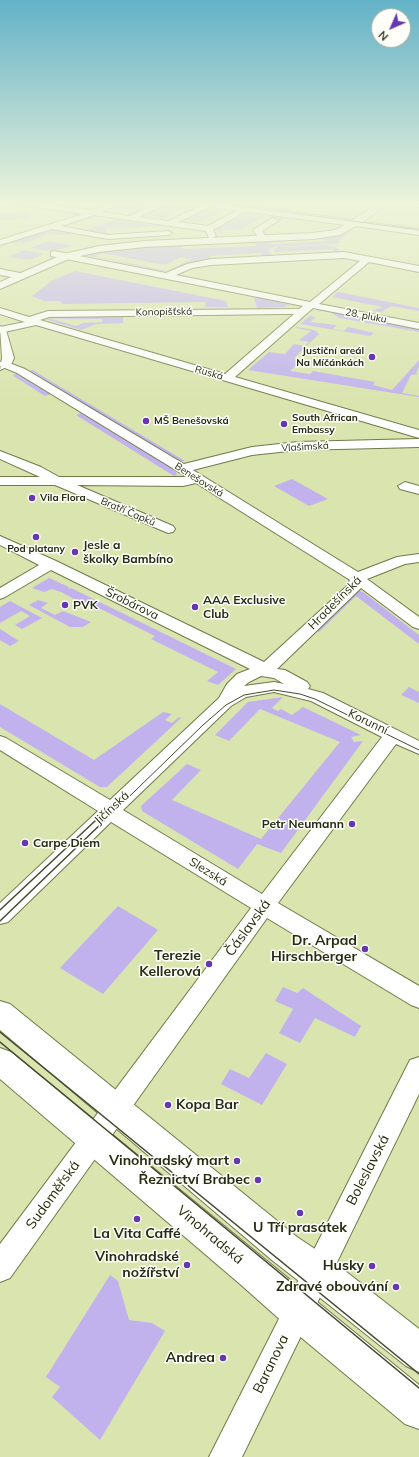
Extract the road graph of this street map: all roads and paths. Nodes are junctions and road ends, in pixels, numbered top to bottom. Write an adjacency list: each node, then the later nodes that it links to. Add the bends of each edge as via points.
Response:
1 (28, 269): 7 (main road)
2 (34, 269): 7 (main road)
3 (133, 269): 8 (street, 28. pluku)
4 (183, 269): 8 (street)
5 (355, 269): 11 (street)
6 (0, 272): 7 (street)
7 (18, 275): 9 (main road); 10 (main road)
8 (168, 276): 11 (street, 28. pluku)
9 (0, 281)
10 (0, 286)
11 (312, 305): 13 (street); 15 (street, 28. pluku)
12 (0, 311): 14 (street, Ruská)
13 (301, 313): 14 (street, Konopišťská, via 284,310 48,314); 18 (street)
14 (33, 322): 16 (street); 18 (street, Ruská)
15 (419, 326)
16 (0, 330): 17 (main road, Benešovská, via 8,356)
17 (2, 365): 21 (street, Benešovská, via 21,371)
18 (227, 378): 19 (street, Ruská)
19 (417, 437): 21 (street, Vlašimská, via 396,444 298,446 252,451 216,460 203,470)
20 (0, 454): 23 (street, Bratří Čapků)
21 (189, 474): 23 (street, Vlašimská, via 183,482); 30 (street, Benešovská)
22 (0, 481): 23 (street, Vlašimská)
23 (56, 481): 26 (street, Bratří Čapků)
24 (405, 486): 25 (street)
25 (419, 490)
26 (168, 529)
27 (0, 540): 29 (street, Šrobárova)
28 (419, 558): 30 (street, Hradešínská, via 402,560 371,570)
29 (51, 564): 31 (street); 33 (street, Šrobárova)
30 (358, 578): 32 (street, Benešovská); 33 (street, Hradešínská, via 353,588)
31 (0, 594)
32 (419, 624)
33 (264, 670): 34 (street); 35 (street, Korunní, via 292,681); 36 (street, Jičínská, via 243,678)
34 (264, 688): 35 (street, Korunní, via 286,688); 36 (street, Jičínská, via 240,693)
35 (316, 697): 37 (street, Korunní)
36 (225, 702): 40 (street, Jičínská)
37 (393, 735): 39 (street, Korunní); 41 (street, Čáslavská)
38 (0, 742): 40 (street, Slezská)
39 (419, 748)
40 (110, 810): 41 (street, Slezská, via 128,824); 42 (street, Jičínská)
41 (264, 906): 43 (street, Slezská); 47 (street, Čáslavská)
42 (0, 916)
43 (419, 998)
44 (0, 1013): 47 (main road, Vinohradská)
45 (0, 1061): 47 (main road, Vinohradská)
46 (419, 1068): 49 (street, Boleslavská)
47 (105, 1124): 48 (street, Sudoměřská); 49 (main road, Vinohradská); 50 (main road, Vinohradská, via 253,1271)
48 (0, 1268)
49 (317, 1272): 50 (street, Baranova); 51 (main road, Vinohradská)
50 (298, 1311): 52 (main road, Vinohradská); 53 (street, Baranova)
51 (419, 1353)
52 (419, 1410)
53 (226, 1457)

